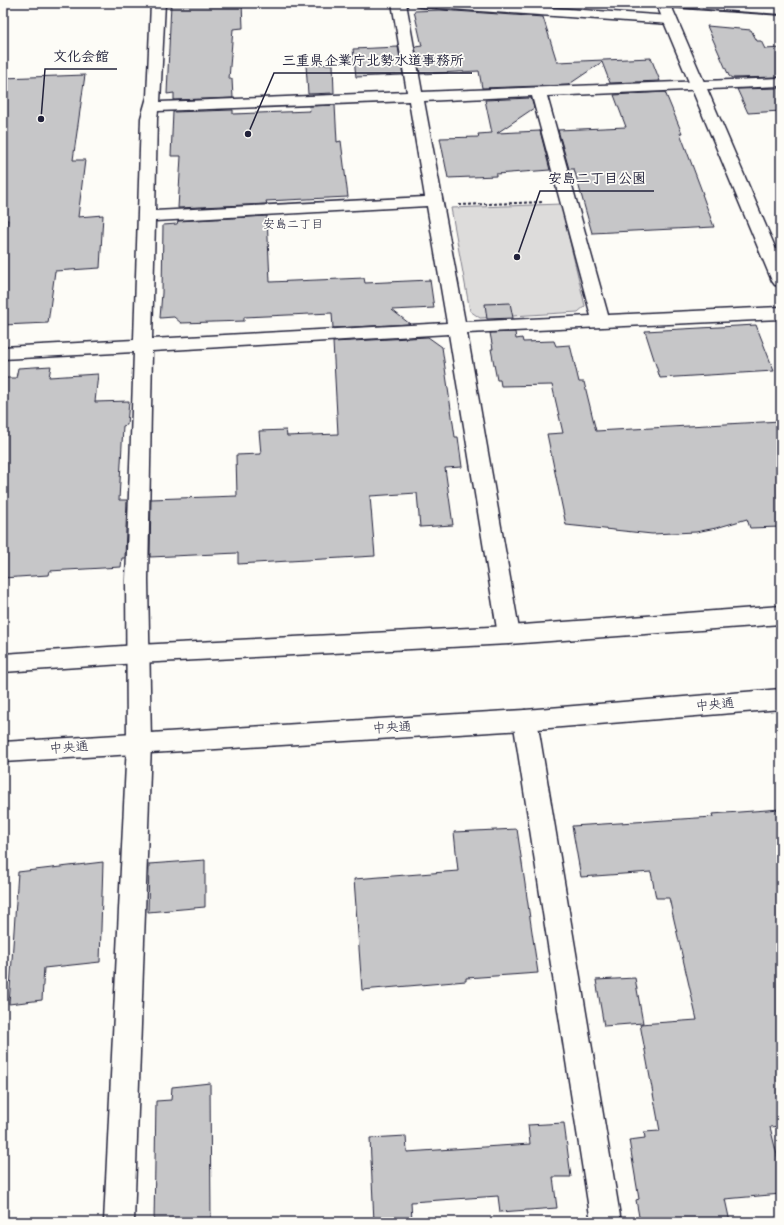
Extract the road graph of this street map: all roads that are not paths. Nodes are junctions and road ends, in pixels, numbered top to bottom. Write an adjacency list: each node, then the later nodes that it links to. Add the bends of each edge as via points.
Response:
1 (158, 3): 10 (street, via 154,97)
2 (399, 3): 9 (street)
3 (422, 3): 5 (street)
4 (663, 3): 5 (street)
5 (670, 20): 7 (street)
6 (781, 82): 7 (street)
7 (697, 85): 8 (street); 13 (street)
8 (538, 91): 9 (street); 15 (street)
9 (416, 97): 10 (street); 11 (street)
10 (151, 108): 12 (street)
11 (435, 204): 12 (street); 16 (street)
12 (147, 216): 17 (street)
13 (781, 281)
14 (781, 313): 15 (street)
15 (601, 321): 16 (street)
16 (458, 328): 17 (street); 20 (street)
17 (144, 345): 18 (street); 21 (street, via 137,580)
18 (3, 353)
19 (781, 615): 20 (street)
20 (509, 635): 21 (street)
21 (138, 654): 22 (street); 25 (street)
22 (3, 663)
23 (781, 700): 24 (street, 中央通)
24 (524, 720): 25 (street, 中央通); 28 (street)
25 (138, 743): 26 (street, 中央通); 27 (street)
26 (3, 752)
27 (119, 1222)
28 (606, 1222)

